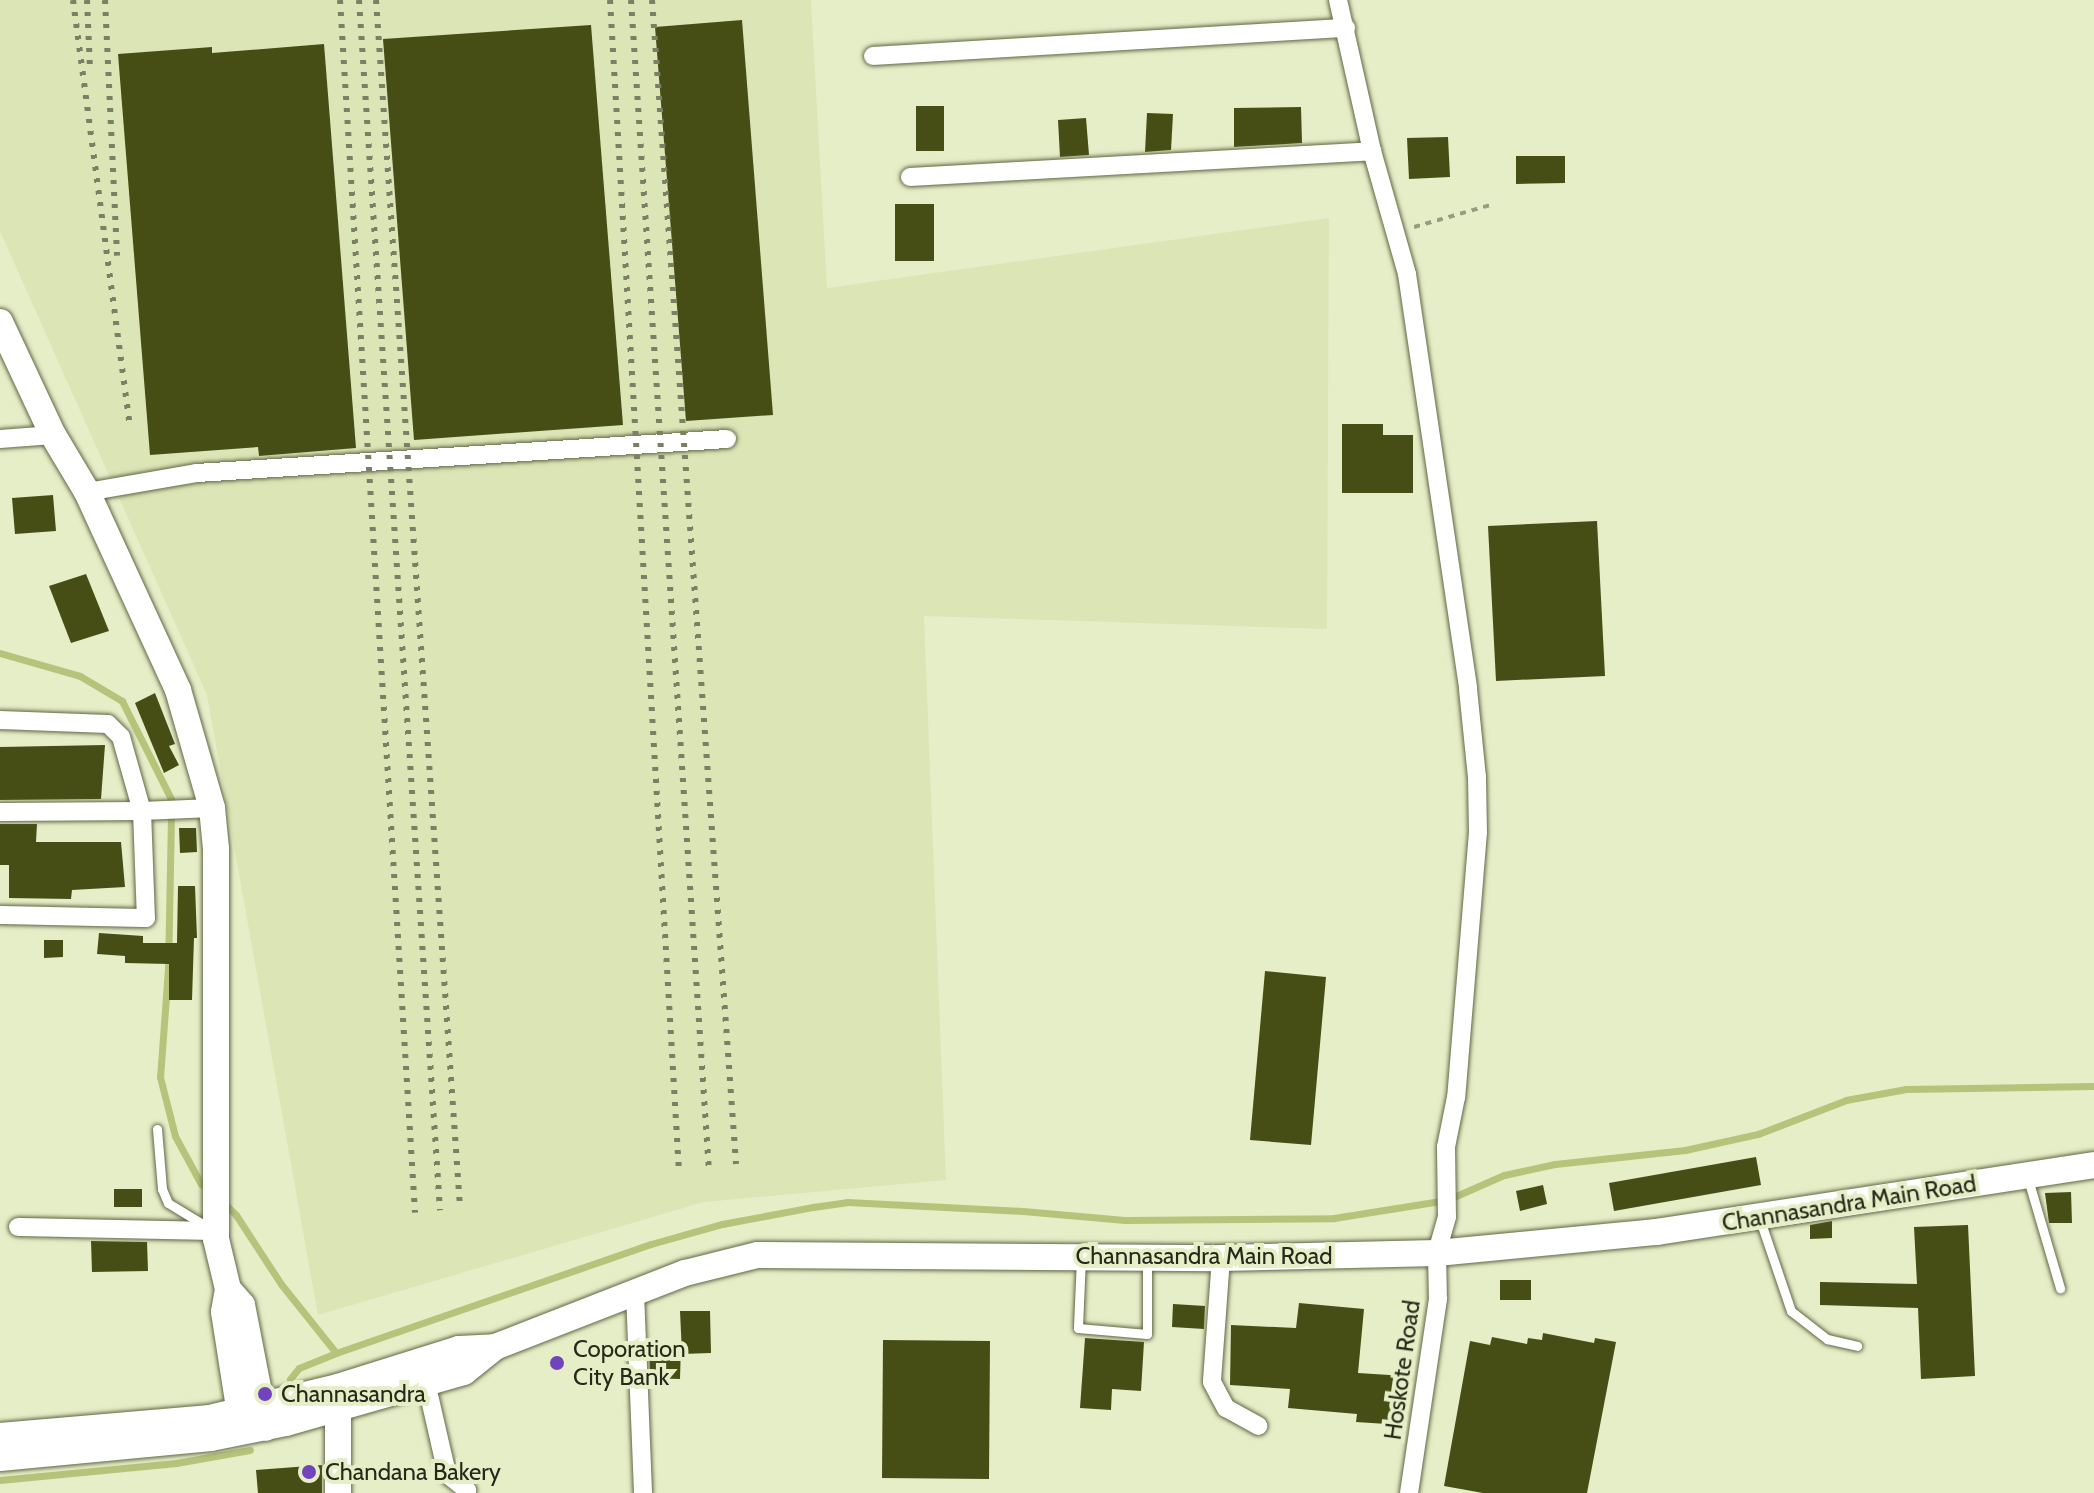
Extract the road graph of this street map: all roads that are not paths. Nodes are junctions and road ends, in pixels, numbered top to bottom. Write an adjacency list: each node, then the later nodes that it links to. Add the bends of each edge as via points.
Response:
1 (1338, 0): 2 (street, Hoskote Road)
2 (1346, 28): 3 (street); 4 (street, Hoskote Road)
3 (873, 56)
4 (1372, 151): 5 (street); 22 (street, Hoskote Road, via 1407,274 1477,777 1478,832 1456,1097 1446,1147 1447,1217)
5 (910, 177)
6 (0, 322): 7 (main road)
7 (53, 435): 8 (street); 10 (main road)
8 (0, 439)
9 (727, 439): 10 (street, via 197,473)
10 (87, 492): 12 (main road, via 178,690)
11 (0, 720): 13 (street, via 108,724 121,737)
12 (212, 808): 13 (street); 21 (main road)
13 (142, 811): 14 (street); 15 (street, via 146,918)
14 (0, 812)
15 (0, 915)
16 (157, 1129): 21 (lane, via 168,1203)
17 (2094, 1165): 18 (main road, Channasandra Main Road)
18 (2027, 1175): 19 (main road, Channasandra Main Road); 26 (lane)
19 (1759, 1217): 22 (main road, Channasandra Main Road); 28 (lane, via 1791,1311 1827,1339)
20 (18, 1227): 21 (street)
21 (216, 1231): 32 (main road, via 228,1289 224,1312)
22 (1437, 1253): 25 (main road, Channasandra Main Road); 39 (street, Hoskote Road, via 1438,1299)
23 (1081, 1257): 24 (main road, Channasandra Main Road); 24 (lane, via 1078,1328 1147,1334); 27 (main road, Channasandra Main Road, via 758,1255 685,1273)
24 (1147, 1257): 25 (main road, Channasandra Main Road)
25 (1221, 1258): 33 (street, via 1212,1382 1226,1408)
26 (2060, 1288)
27 (635, 1293): 29 (main road, Channasandra Main Road); 38 (street)
28 (1857, 1346)
29 (495, 1347): 30 (main road, Channasandra Main Road, via 464,1372); 31 (main road, via 459,1349)
30 (426, 1382): 31 (main road, Channasandra Main Road); 36 (street, via 447,1474)
31 (338, 1397): 32 (main road, Channasandra Main Road); 37 (main road)
32 (252, 1420): 34 (main road, Channasandra Main Road, via 210,1418); 35 (main road, Channasandra Main Road)
33 (1258, 1426)
34 (0, 1436)
35 (0, 1458)
36 (467, 1490)
37 (338, 1493)
38 (643, 1493)
39 (1409, 1493)

